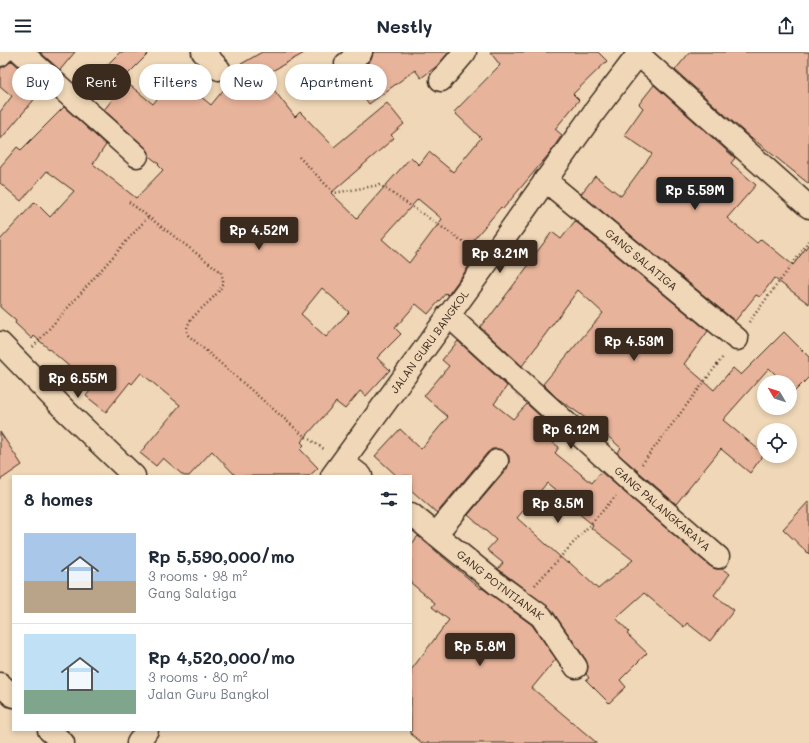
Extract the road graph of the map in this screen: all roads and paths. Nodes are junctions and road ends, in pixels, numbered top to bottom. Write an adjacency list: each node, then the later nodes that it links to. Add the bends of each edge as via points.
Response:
1 (3, 52): 6 (street)
2 (21, 52): 9 (street)
3 (203, 52): 7 (street)
4 (465, 52): 8 (street)
5 (640, 53): 11 (street, JALAN GURU BANGKOL, via 594,111); 13 (street)
6 (0, 55)
7 (219, 69)
8 (441, 80)
9 (137, 156)
10 (299, 157): 16 (path, via 334,193 380,185)
11 (545, 180): 16 (street, JALAN GURU BANGKOL); 18 (street, GANG SALATIGA)
12 (129, 202): 14 (path)
13 (809, 207)
14 (148, 217): 20 (path); 22 (path, via 221,272 223,281 219,290 187,326 188,335)
15 (809, 239): 18 (path)
16 (489, 260): 17 (street, JALAN GURU BANGKOL)
17 (448, 315): 22 (street, JALAN GURU BANGKOL); 25 (street, GANG PALANGKARAYA)
18 (737, 339): 25 (path)
19 (0, 343): 20 (street)
20 (19, 362): 23 (street)
21 (497, 462): 27 (street)
22 (338, 469): 24 (street)
23 (133, 475)
24 (359, 475)
25 (630, 481): 28 (street, GANG PALANGKARAYA); 29 (path)
26 (412, 515): 27 (street, GANG POTNTIANAK)
27 (436, 534): 29 (street, GANG POTNTIANAK)
28 (718, 556)
29 (521, 601): 30 (street, GANG POTNTIANAK, via 541,616)
30 (576, 667)
31 (0, 684): 32 (street)
32 (12, 695)
33 (50, 731): 35 (street)
34 (146, 731): 36 (street)
35 (63, 743)
36 (138, 743)

